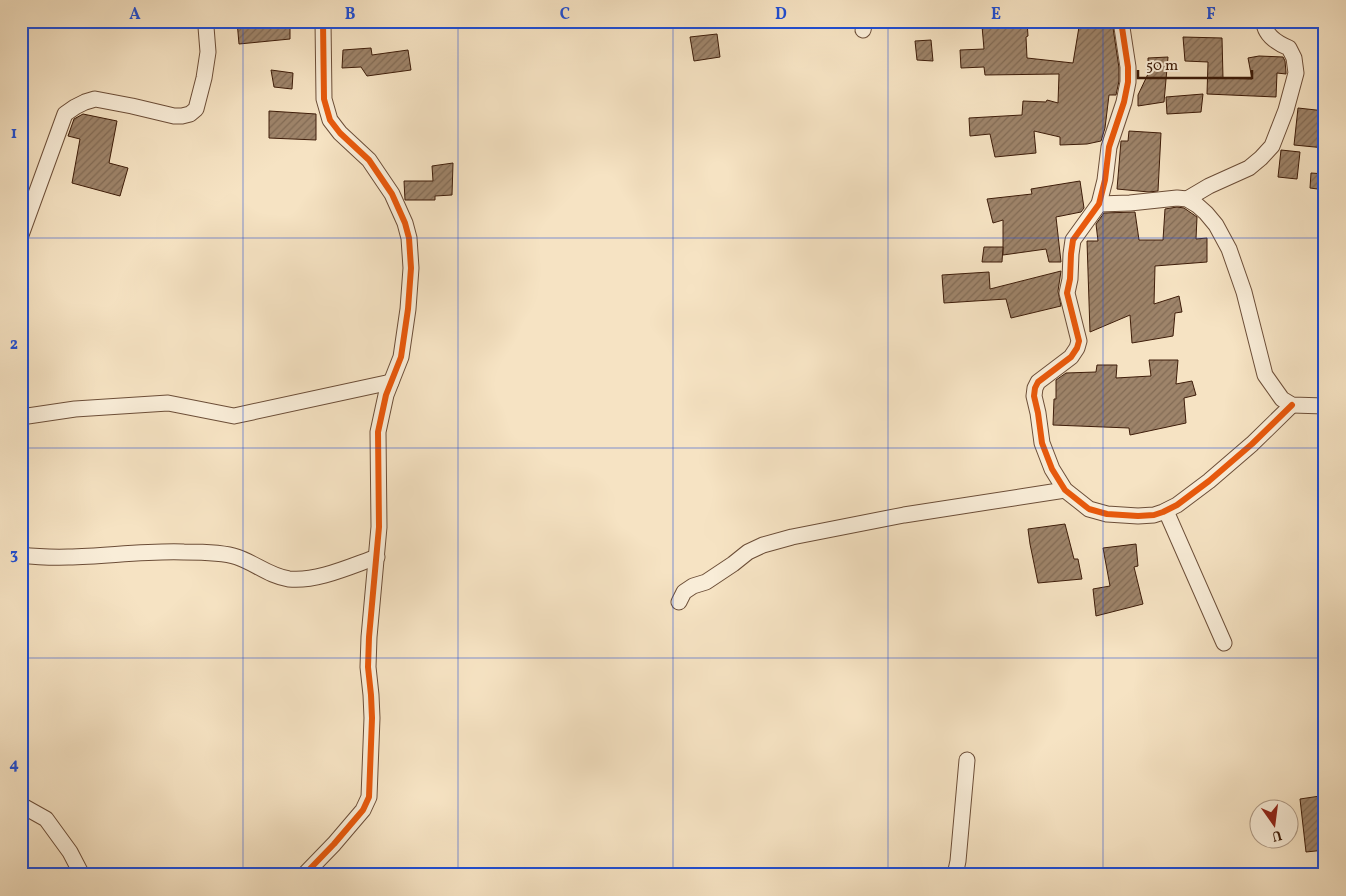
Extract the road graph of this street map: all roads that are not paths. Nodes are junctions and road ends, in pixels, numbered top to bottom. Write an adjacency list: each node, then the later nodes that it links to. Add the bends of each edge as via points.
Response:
1 (204, 21): 7 (street, via 208,52 196,108 190,114 174,116 95,99 75,106 65,114)
2 (323, 21): 8 (street, via 324,99 330,120 379,174 399,208 409,238 408,310 401,357)
3 (1121, 21): 6 (street, via 1128,82 1109,147)
4 (1264, 21): 5 (street, via 1268,34 1289,48 1296,73 1272,146 1250,168 1209,186)
5 (1187, 200): 6 (street); 9 (street, via 1206,212 1223,236 1242,283 1265,375 1282,399)
6 (1099, 204): 12 (street, via 1073,240 1067,292 1077,348 1071,357 1038,382 1034,396 1042,443)
7 (21, 235)
8 (391, 382): 11 (street, via 234,416 168,403 75,409); 15 (street, via 378,432 380,500)
9 (1292, 405): 10 (street); 13 (street, via 1209,481)
10 (1325, 406)
11 (21, 417)
12 (1065, 490): 13 (street, via 1089,509 1107,514 1138,516); 16 (street, via 904,515 792,537 748,552 706,582 684,592)
13 (1166, 511): 17 (street)
14 (21, 555): 15 (street, via 67,558 125,553 222,554 235,556 276,576 291,579 320,576)
15 (377, 557): 21 (street, via 369,637 372,718 369,797 363,810)
16 (679, 602)
17 (1224, 644)
18 (967, 760): 22 (street)
19 (21, 805): 20 (street, via 46,819)
20 (82, 875)
21 (304, 875)
22 (954, 875)

